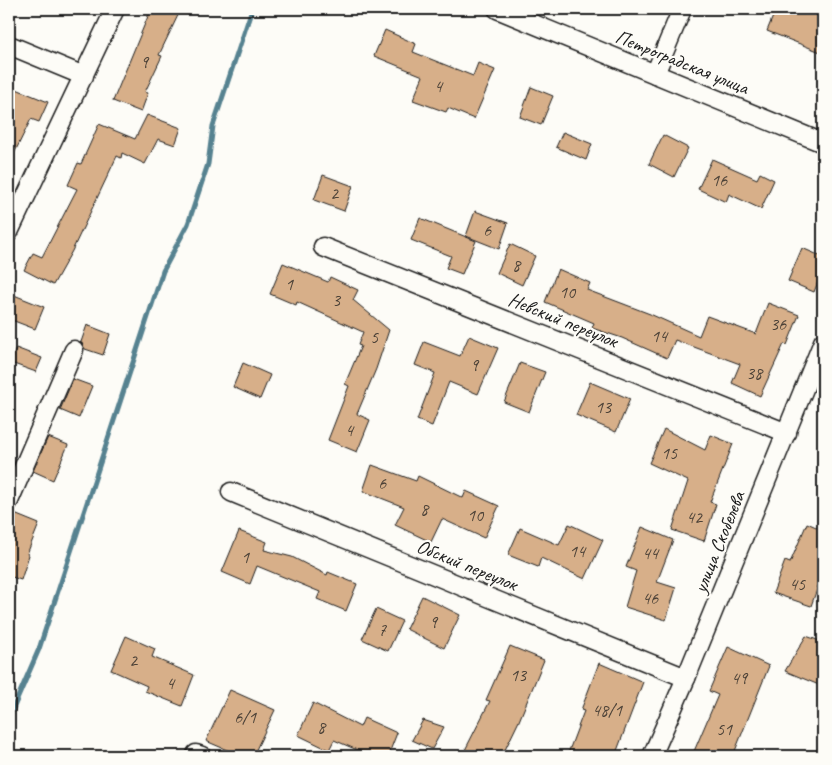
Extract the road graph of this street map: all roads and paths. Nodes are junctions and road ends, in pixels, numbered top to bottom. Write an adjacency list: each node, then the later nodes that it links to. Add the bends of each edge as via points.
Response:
1 (115, 9): 6 (street)
2 (497, 9): 5 (street, Петроградская улица)
3 (682, 9): 5 (street)
4 (9, 46): 6 (street)
5 (655, 74): 7 (street, Петроградская улица)
6 (84, 76): 8 (street)
7 (823, 143)
8 (9, 232)
9 (323, 247): 12 (street, Невский переулок)
10 (823, 342): 12 (street, улица Скобелева)
11 (74, 350): 14 (street)
12 (787, 433): 15 (street, улица Скобелева)
13 (231, 492): 15 (street, Обский переулок)
14 (9, 501)
15 (686, 678): 16 (street, улица Скобелева)
16 (652, 756)

